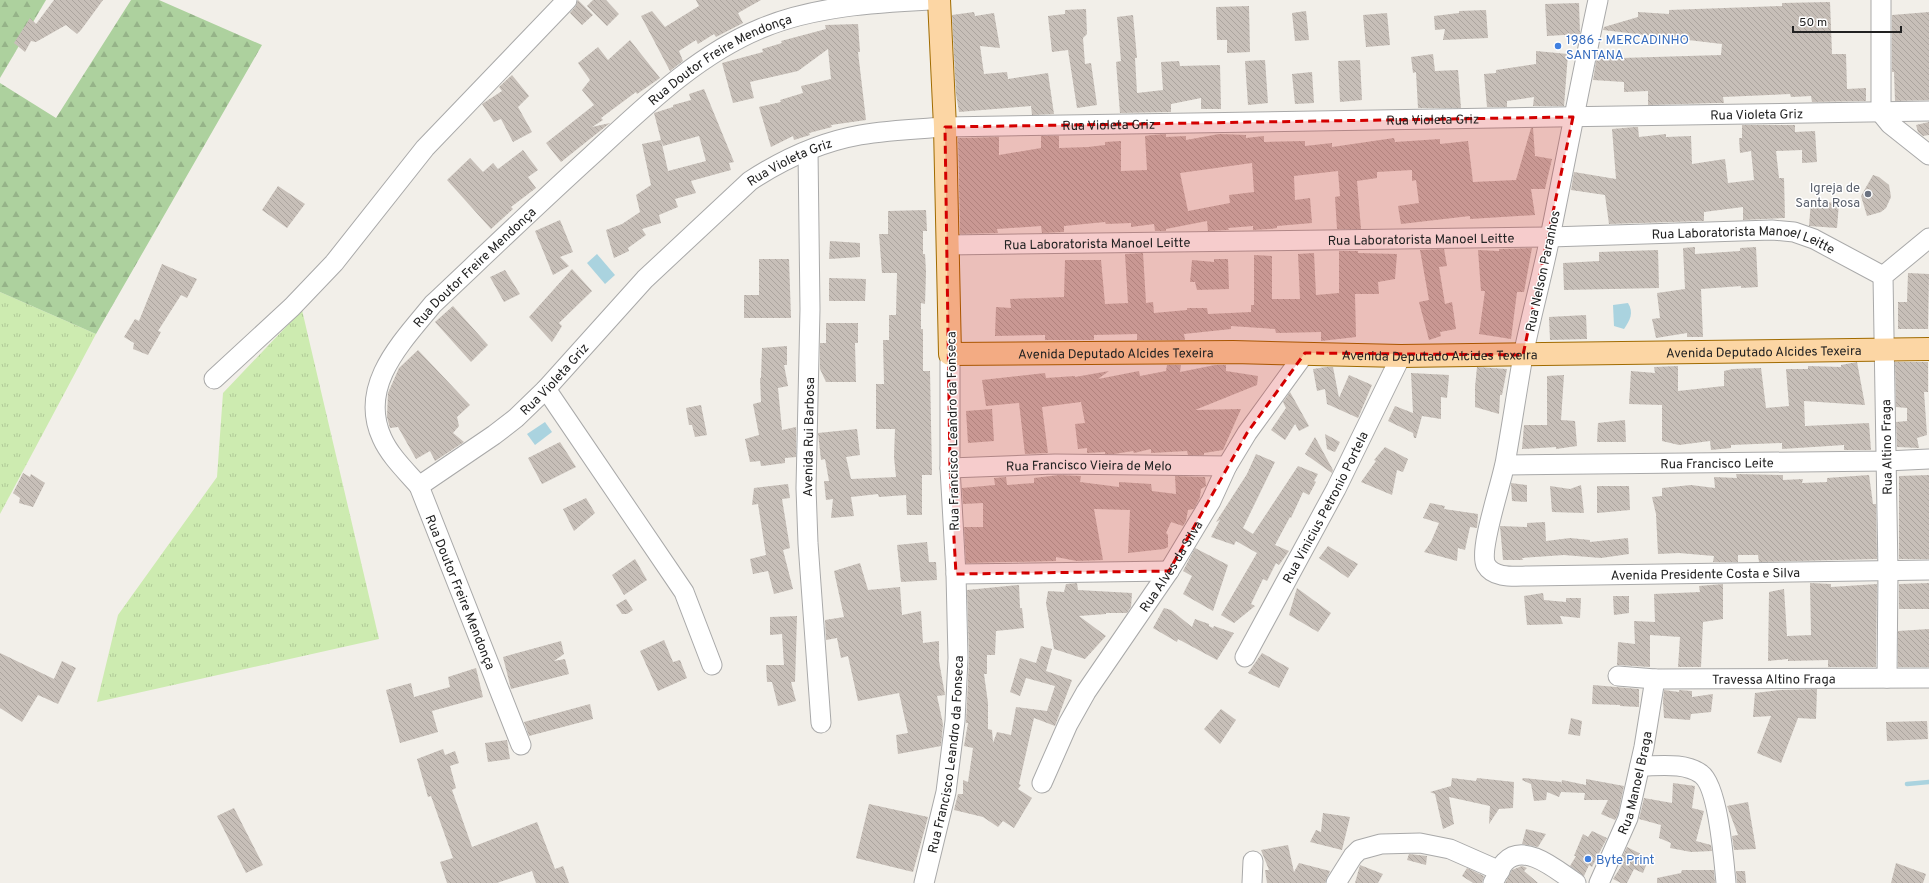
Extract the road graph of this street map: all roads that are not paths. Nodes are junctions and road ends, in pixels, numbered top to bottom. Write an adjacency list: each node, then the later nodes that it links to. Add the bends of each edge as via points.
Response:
1 (567, 0): 22 (street, via 425,148 334,263 292,307)
2 (932, 0): 29 (street, Rua Doutor Freire Mendonça, via 845,7 793,17 761,28 733,42 687,72 632,117 432,304 383,372 376,386 374,404 376,423 382,439)
3 (939, 0): 9 (main road, Rua Francisco Leandro da Fonseca)
4 (1598, 0): 8 (street, Rua Nelson Paranhos)
5 (1881, 0): 7 (street)
6 (1929, 111): 7 (street, Rua Violeta Griz)
7 (1881, 113): 8 (street, Rua Violeta Griz); 11 (street, via 1890,124)
8 (1573, 117): 9 (street, Rua Violeta Griz); 12 (street, Rua Nelson Paranhos)
9 (945, 127): 10 (street, Rua Violeta Griz, via 858,135); 14 (main road, Rua Francisco Leandro da Fonseca)
10 (808, 150): 23 (street, Rua Violeta Griz, via 766,170 724,203 645,279); 41 (street, Avenida Rui Barbosa, via 810,309 806,488)
11 (1929, 154)
12 (1550, 237): 14 (street, Rua Laboratorista Manoel Leitte); 15 (street, Rua Laboratorista Manoel Leitte, via 1772,230 1794,232 1814,239); 20 (street, Rua Nelson Paranhos)
13 (1929, 238): 15 (street)
14 (947, 245): 19 (main road, Rua Francisco Leandro da Fonseca)
15 (1883, 276): 17 (street, Rua Altino Fraga)
16 (1929, 349): 17 (main road, Avenida Deputado Alcides Texeira)
17 (1885, 351): 20 (main road, Avenida Deputado Alcides Texeira); 25 (street, Rua Altino Fraga)
18 (1305, 353): 19 (main road, Avenida Deputado Alcides Texeira); 21 (main road, Avenida Deputado Alcides Texeira); 27 (street, Rua Alves da Silva, via 1260,414)
19 (950, 354): 28 (street, Rua Francisco Leandro da Fonseca)
20 (1523, 355): 21 (main road, Avenida Deputado Alcides Texeira); 26 (street, Rua Nelson Paranhos)
21 (1401, 356): 35 (street, Rua Vinicius Petronio Portela, via 1336,489)
22 (214, 379)
23 (546, 389): 29 (street, Rua Violeta Griz, via 494,436); 36 (street, via 684,592)
24 (1929, 459): 25 (street, Rua Francisco Leite)
25 (1886, 461): 26 (street, Rua Francisco Leite); 33 (street, Rua Altino Fraga)
26 (1505, 465): 30 (street, Rua Nelson Paranhos, via 1483,555)
27 (1227, 466): 28 (street, Rua Francisco Vieira de Melo, via 1055,464); 32 (street, Rua Alves da Silva, via 1211,501)
28 (950, 468): 34 (street, Rua Francisco Leandro da Fonseca)
29 (419, 486): 42 (street, Rua Doutor Freire Mendonça)
30 (1486, 565): 33 (street, Avenida Presidente Costa e Silva, via 1492,572 1502,576)
31 (1929, 570): 33 (street, Avenida Presidente Costa e Silva)
32 (1169, 571): 34 (street); 44 (street, Rua Alves da Silva, via 1086,692 1068,724)
33 (1888, 572): 38 (street, Rua Altino Fraga)
34 (956, 574): 47 (street, Rua Francisco Leandro da Fonseca, via 958,658 955,721 946,792)
35 (1245, 657)
36 (712, 665)
37 (1618, 676): 40 (street, Travessa Altino Fraga)
38 (1887, 678): 39 (street, Travessa Altino Fraga); 40 (street, Travessa Altino Fraga)
39 (1929, 678)
40 (1655, 679): 43 (street, Rua Manoel Braga)
41 (821, 723)
42 (521, 745)
43 (1640, 766): 51 (street, Rua Manoel Braga, via 1628,818); 52 (street, via 1684,768 1701,774 1708,781 1717,815)
44 (1042, 783)
45 (1253, 861): 48 (street)
46 (1496, 877): 49 (street, via 1450,849 1420,843 1374,845 1359,850 1352,856); 50 (street, via 1511,857 1525,854 1536,856)
47 (924, 883)
48 (1252, 883)
49 (1336, 883)
50 (1576, 883)
51 (1599, 883)
52 (1726, 883)

